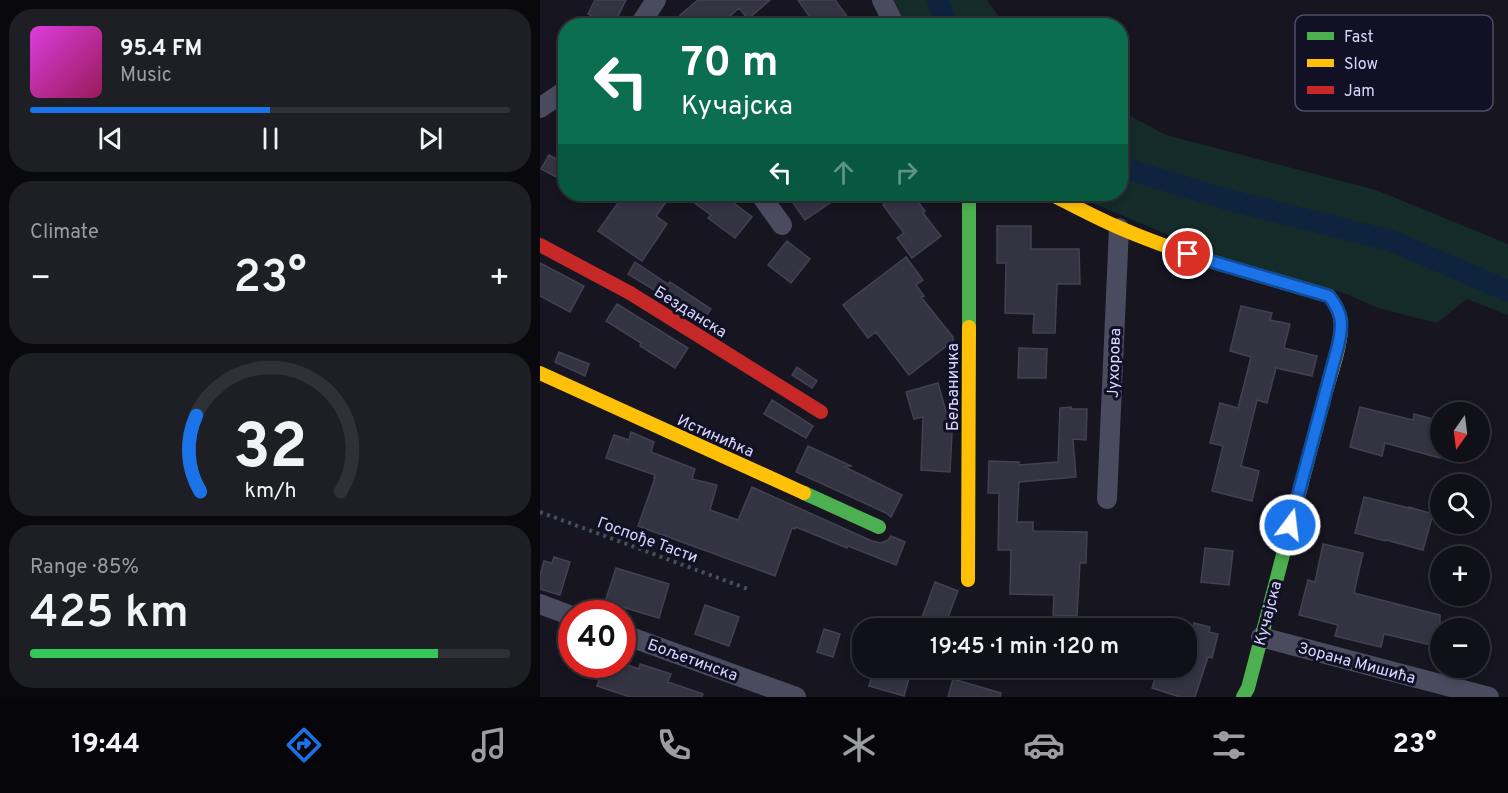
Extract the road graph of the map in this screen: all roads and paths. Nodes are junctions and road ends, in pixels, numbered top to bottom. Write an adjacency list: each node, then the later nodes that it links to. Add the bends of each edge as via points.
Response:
1 (656, 0): 3 (street)
2 (882, 0): 4 (street)
3 (644, 18)
4 (891, 18)
5 (558, 96): 6 (street)
6 (540, 108)
7 (765, 201): 10 (street)
8 (969, 201): 18 (street, Бељаничка)
9 (1064, 201): 11 (street, Кучајска)
10 (782, 225)
11 (1119, 228): 15 (street, Јухорова); 22 (street, Кучајска, via 1220,264 1329,296 1337,306 1341,318 1338,346)
12 (540, 245): 14 (street, Безданска, via 630,293)
13 (540, 374): 17 (street, Истинићка)
14 (821, 412)
15 (1107, 499)
16 (540, 512): 19 (path, Госпође Тасти)
17 (879, 527)
18 (968, 580)
19 (748, 589)
20 (540, 604): 21 (street)
21 (558, 611)
22 (1261, 637): 25 (street, Кучајска); 26 (street, Зорана Мишића)
23 (636, 639): 24 (street, Бољетинска)
24 (796, 697)
25 (1243, 697)
26 (1489, 697)

